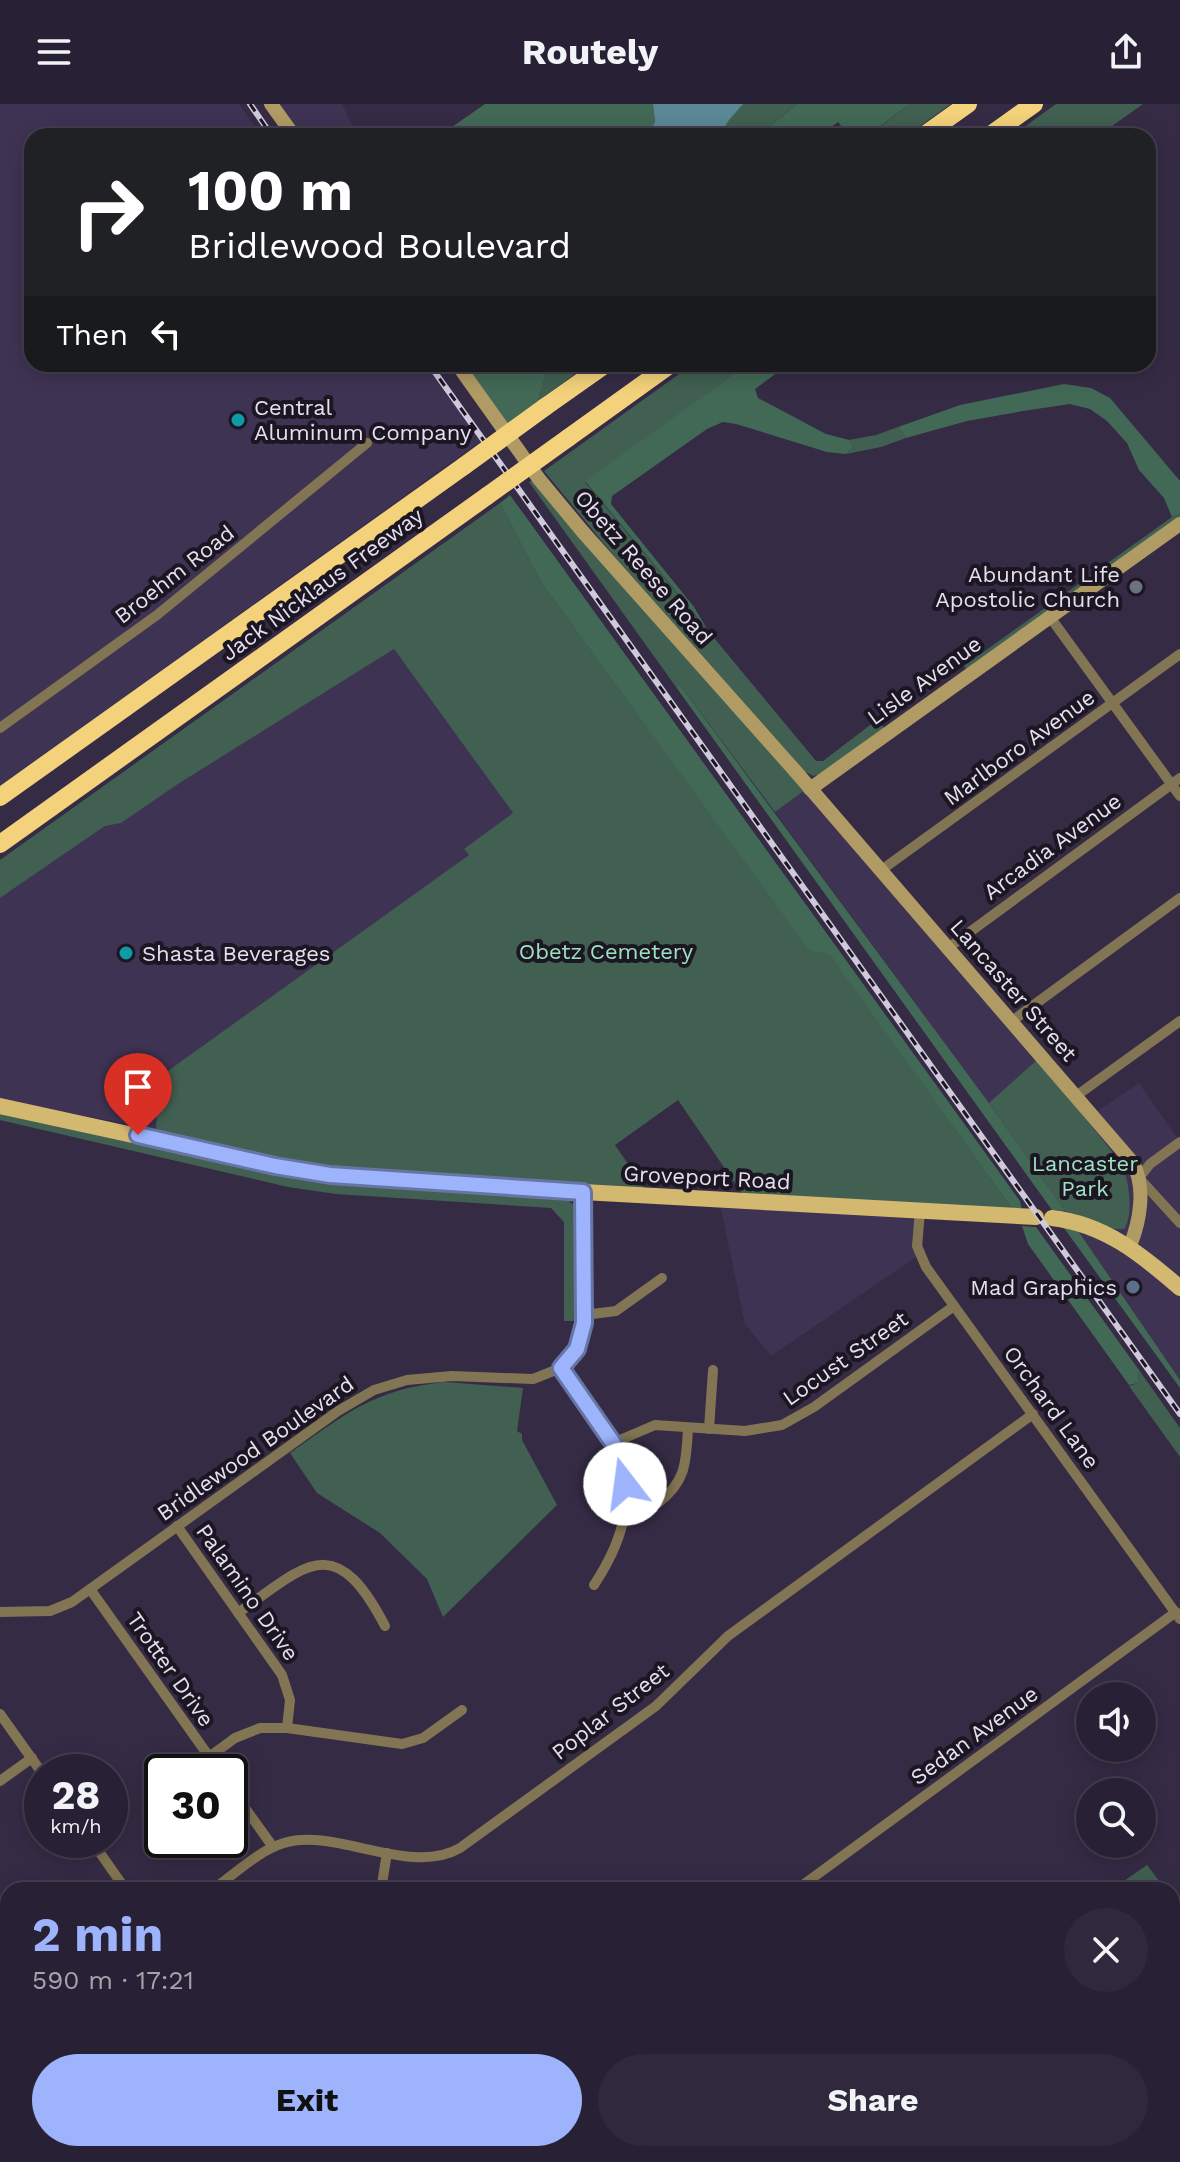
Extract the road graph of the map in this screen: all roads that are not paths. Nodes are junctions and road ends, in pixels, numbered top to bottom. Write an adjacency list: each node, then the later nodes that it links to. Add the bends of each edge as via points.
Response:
1 (271, 104): 4 (street)
2 (968, 104): 5 (highway)
3 (1034, 104): 6 (highway)
4 (288, 128)
5 (934, 128)
6 (1000, 128)
7 (463, 372): 17 (street, Obetz Reese Road, via 583,532)
8 (595, 372): 19 (highway, Jack Nicklaus Freeway, bridge)
9 (660, 372): 20 (highway, Jack Nicklaus Freeway, bridge)
10 (367, 443): 15 (street, Broehm Road, via 157,615)
11 (1179, 528): 12 (street, Lisle Avenue)
12 (1050, 617): 14 (street); 17 (street, Lisle Avenue)
13 (1180, 654): 14 (street, Marlboro Avenue)
14 (1113, 703): 16 (street); 21 (street, Marlboro Avenue)
15 (0, 728)
16 (1176, 781): 18 (street); 23 (street, Arcadia Avenue)
17 (810, 789): 21 (street, Lancaster Street)
18 (1180, 796)
19 (0, 797)
20 (0, 844)
21 (880, 871): 23 (street, Lancaster Street)
22 (1180, 898): 24 (street)
23 (948, 948): 24 (street, Lancaster Street)
24 (1012, 1021): 26 (street, Lancaster Street)
25 (1180, 1021): 26 (street)
26 (1076, 1096): 29 (street, Lancaster Street)
27 (0, 1106): 30 (main road, Groveport Road, via 296,1171)
28 (1180, 1142): 29 (street)
29 (1139, 1178): 32 (street, Lancaster Street); 33 (street, via 1139,1218)
30 (583, 1192): 31 (main road, Groveport Road); 37 (street)
31 (920, 1211): 33 (main road, Groveport Road, via 1044,1217 1087,1225); 36 (street, Orchard Lane, via 920,1258)
32 (1180, 1223)
33 (1130, 1246): 35 (main road, Groveport Road)
34 (662, 1278): 37 (street, via 616,1311)
35 (1180, 1288)
36 (954, 1306): 40 (street, Orchard Lane); 42 (street, Locust Street, via 798,1417 764,1429)
37 (584, 1315): 38 (street, via 577,1349)
38 (561, 1368): 43 (street); 45 (street, Bridlewood Boulevard, via 533,1379 425,1378 374,1390)
39 (713, 1370): 42 (street)
40 (1033, 1414): 50 (street, Orchard Lane); 62 (street, Poplar Street, via 728,1636 656,1706 460,1848 440,1857)
41 (688, 1428): 42 (street, Locust Street); 43 (street, Locust Street, via 655,1425); 44 (street, via 682,1475)
42 (709, 1429)
43 (613, 1443): 46 (street, via 625,1484 625,1513 618,1545)
44 (658, 1503)
45 (177, 1526): 47 (street, Bridlewood Boulevard); 49 (street, Palamino Drive)
46 (594, 1585)
47 (90, 1589): 48 (street, Bridlewood Boulevard, via 50,1611); 56 (street, Trotter Drive)
48 (0, 1612)
49 (238, 1613): 51 (street, via 297,1571 323,1564 347,1574 372,1601); 54 (street, Palamino Drive, via 286,1683)
50 (1178, 1616): 67 (street, Sedan Avenue)
51 (385, 1626)
52 (462, 1710): 54 (street, via 423,1738 402,1744)
53 (0, 1714): 55 (street)
54 (287, 1728): 57 (street, via 253,1730)
55 (29, 1754)
56 (207, 1754)
57 (213, 1754)
58 (24, 1764): 59 (street)
59 (0, 1781)
60 (248, 1812): 61 (street)
61 (273, 1847): 62 (street, Poplar Street, via 312,1841); 65 (street, Poplar Street)
62 (387, 1853): 66 (street)
63 (104, 1858): 64 (street)
64 (120, 1882)
65 (223, 1882)
66 (382, 1882)
67 (807, 1882)

